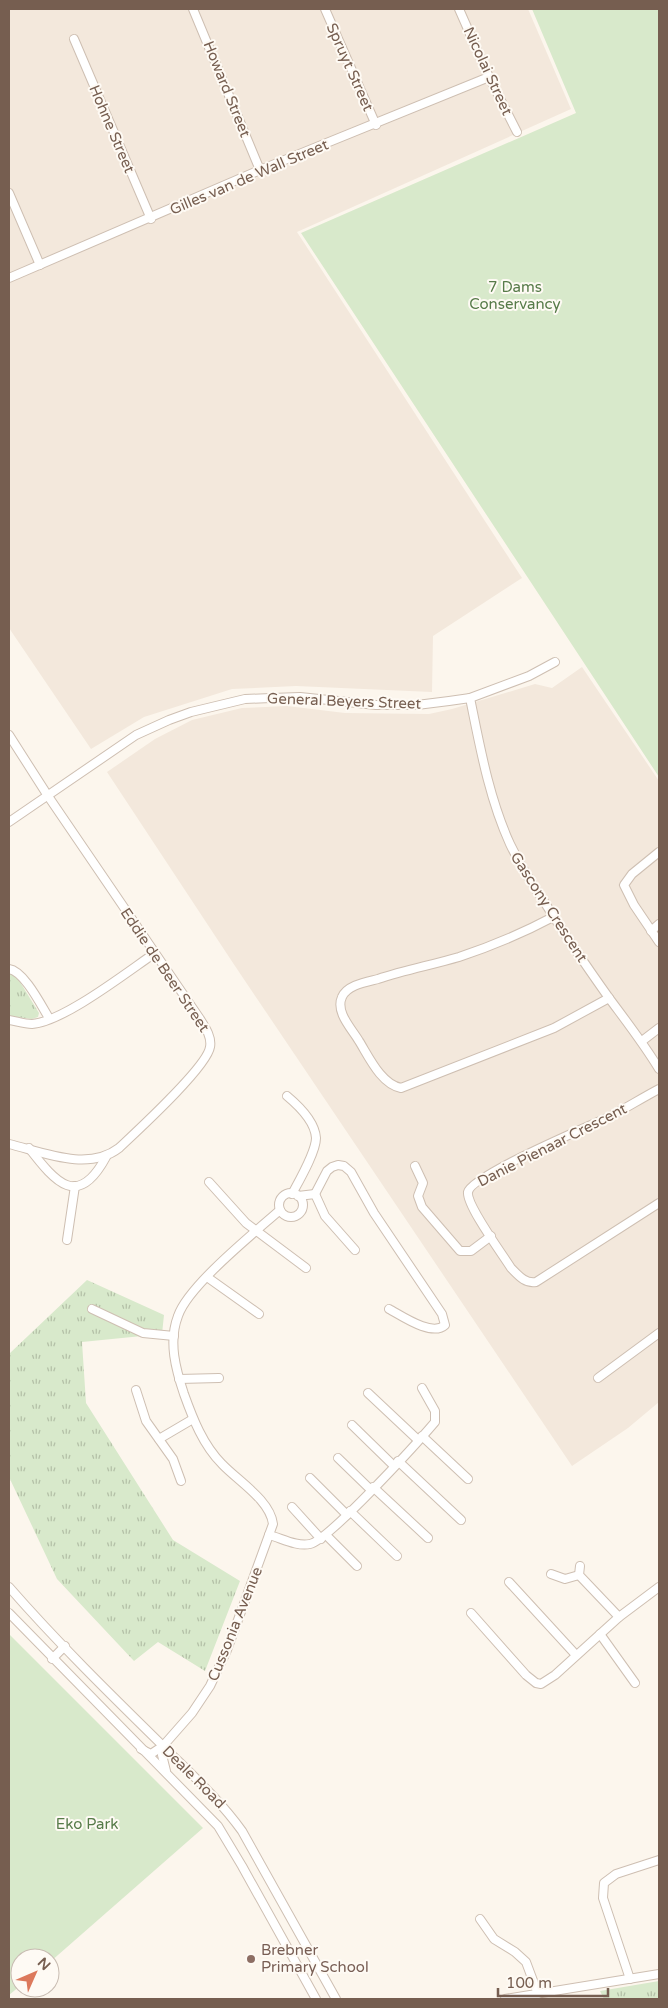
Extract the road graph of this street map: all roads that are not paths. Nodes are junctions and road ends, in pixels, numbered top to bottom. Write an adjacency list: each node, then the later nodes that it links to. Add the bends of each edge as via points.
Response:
1 (193, 9): 8 (street, Howard Street)
2 (325, 9): 6 (street, Spruyt Street)
3 (459, 9): 5 (street, Nicolai Street)
4 (74, 39): 10 (street, Hohne Street)
5 (489, 78): 6 (street, Gilles van de Wall Street); 7 (street, Nicolai Street)
6 (376, 125): 8 (street, Gilles van de Wall Street)
7 (517, 132)
8 (260, 170): 10 (street, Gilles van de Wall Street)
9 (9, 193): 11 (street)
10 (150, 219): 11 (street, Gilles van de Wall Street)
11 (40, 265): 12 (street, Gilles van de Wall Street)
12 (9, 278)
13 (555, 662): 14 (street, General Beyers Street, via 529,676)
14 (470, 698): 16 (street, General Beyers Street, via 402,705 300,696 223,704 169,720 136,735); 19 (street, Gascony Crescent, via 500,820 522,868)
15 (9, 734): 16 (street, Eddie de Beer Street)
16 (48, 796): 17 (street, General Beyers Street); 23 (street, Eddie de Beer Street)
17 (9, 822)
18 (659, 852): 21 (street, via 632,874 624,886)
19 (553, 917): 25 (street, Gascony Crescent); 25 (street, via 509,940 351,987 340,1002 344,1017 385,1079 401,1088 554,1028)
20 (659, 924): 21 (street)
21 (651, 932): 22 (street)
22 (659, 942)
23 (155, 953): 26 (street, via 86,1000); 35 (street, Eddie de Beer Street, via 200,1018 211,1046 192,1075)
24 (9, 969): 26 (street, via 23,979)
25 (609, 998): 29 (street, Gascony Crescent)
26 (49, 1018): 27 (street, via 32,1024)
27 (9, 1020)
28 (659, 1028): 29 (street)
29 (642, 1041): 30 (street, Gascony Crescent)
30 (659, 1069)
31 (659, 1089): 44 (street, Danie Pienaar Crescent, via 474,1183 468,1192 469,1197)
32 (288, 1096): 40 (street, via 300,1107 316,1139)
33 (9, 1144): 34 (street)
34 (29, 1148): 35 (street, via 70,1158); 38 (street, via 52,1177)
35 (106, 1157): 38 (street, via 90,1181)
36 (415, 1166): 44 (street, via 423,1183 418,1196 422,1206 460,1251 471,1251)
37 (209, 1182): 43 (street, via 246,1223)
38 (75, 1186): 45 (street)
39 (315, 1194): 40 (street); 46 (street, via 325,1216); 50 (street, via 332,1167 344,1166 351,1172 362,1194 442,1314 444,1326 439,1330 430,1329)
40 (295, 1195): 42 (street, via 288,1194 280,1200); 42 (street, via 303,1206 299,1214 291,1217)
41 (659, 1203): 44 (street, Danie Pienaar Crescent, via 536,1282 519,1276)
42 (280, 1210): 43 (street)
43 (257, 1230): 47 (street); 48 (street)
44 (491, 1236)
45 (67, 1240)
46 (355, 1250)
47 (306, 1268)
48 (207, 1277): 51 (street); 53 (street, via 187,1299 178,1315)
49 (92, 1309): 53 (street, via 143,1333)
50 (389, 1309)
51 (259, 1314)
52 (659, 1333): 55 (street)
53 (174, 1336): 56 (street)
54 (219, 1378): 56 (street)
55 (598, 1378)
56 (179, 1379): 60 (street)
57 (422, 1388): 62 (street, via 436,1416)
58 (136, 1390): 63 (street, via 146,1422)
59 (368, 1393): 62 (street)
60 (193, 1419): 63 (street); 73 (street, Cussonia Avenue, via 220,1462 265,1504 272,1517)
61 (352, 1424): 65 (street)
62 (420, 1438): 65 (street); 67 (street)
63 (159, 1439): 68 (street, via 173,1459)
64 (338, 1458): 69 (street)
65 (396, 1463): 69 (street); 72 (street)
66 (310, 1478): 71 (street)
67 (468, 1480)
68 (181, 1481)
69 (372, 1489): 71 (street); 75 (street)
70 (292, 1507): 74 (street)
71 (348, 1513): 74 (street); 76 (street)
72 (461, 1520)
73 (269, 1534): 74 (street, via 305,1544); 92 (street, Cussonia Avenue, via 214,1680 203,1699)
74 (323, 1537): 77 (street)
75 (428, 1538)
76 (397, 1556)
77 (357, 1566)
78 (580, 1566): 80 (street)
79 (551, 1574): 80 (street, via 565,1579)
80 (579, 1576): 86 (street)
81 (509, 1582): 89 (street)
82 (9, 1587): 88 (street, Deale Road)
83 (659, 1587): 86 (street)
84 (9, 1613): 90 (street, Deale Road)
85 (471, 1613): 89 (street, via 536,1682 547,1682)
86 (619, 1617): 87 (street)
87 (600, 1634): 89 (street); 91 (street)
88 (65, 1646): 90 (street); 92 (street, Deale Road)
89 (576, 1656)
90 (52, 1659): 93 (street, Deale Road)
91 (635, 1682)
92 (163, 1746): 93 (street, via 151,1754); 94 (street); 96 (street, Deale Road, via 232,1816)
93 (141, 1749): 94 (street, Deale Road)
94 (168, 1775): 97 (street, Deale Road, via 218,1826)
95 (659, 1860): 100 (street, via 616,1874 604,1883 603,1898)
96 (280, 1900): 97 (street); 103 (street, Deale Road)
97 (266, 1909): 102 (street, Deale Road)
98 (480, 1919): 101 (street, via 494,1939 526,1962)
99 (659, 1974): 100 (street)
100 (630, 1979): 101 (street)
101 (538, 1994): 104 (street)
102 (316, 1999)
103 (336, 1999)
104 (505, 1999)

